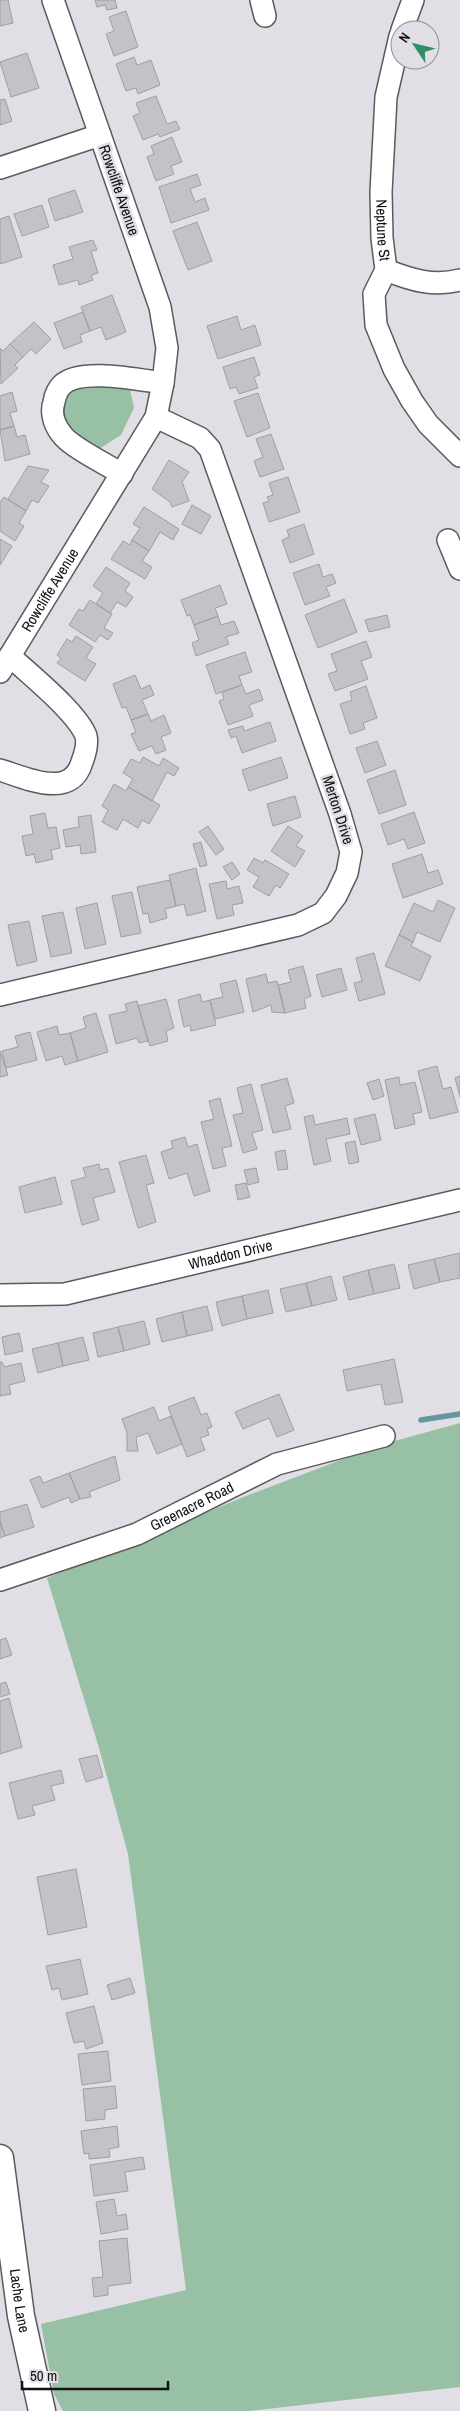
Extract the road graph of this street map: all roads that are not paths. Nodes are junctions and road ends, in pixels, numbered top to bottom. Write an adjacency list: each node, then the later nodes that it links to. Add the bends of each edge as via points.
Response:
1 (53, 0): 5 (street, Rowcliffe Avenue)
2 (413, 0): 3 (street)
3 (406, 20)
4 (392, 70): 7 (street, Neptune St, via 386,97 381,192)
5 (100, 135): 6 (street); 9 (street, Rowcliffe Avenue, via 160,307 167,348)
6 (0, 168)
7 (386, 270): 8 (street, via 414,281 447,284); 11 (street, Neptune St, via 374,294 376,325 394,369 412,401 428,424)
8 (460, 280)
9 (163, 383): 10 (street, Rowcliffe Avenue); 12 (street, via 83,377 62,385 56,395 52,416 64,438)
10 (156, 417): 12 (street, Rowcliffe Avenue); 17 (street, Merton Drive, via 200,438 210,449 340,814 351,852 347,873 323,913 298,925)
11 (460, 456)
12 (122, 474): 15 (street, Rowcliffe Avenue)
13 (448, 540): 14 (street)
14 (460, 569)
15 (5, 664): 16 (street, Rowcliffe Avenue, via 74,717 86,736 86,748 77,772 68,781 55,785)
16 (0, 770)
17 (0, 996)
18 (460, 1200): 19 (street, Whaddon Drive, via 65,1294)
19 (0, 1295)
20 (384, 1436): 21 (street, Greenacre Road, via 277,1464 136,1534)
21 (0, 1580)
22 (0, 2158): 23 (street, Lache Lane, via 21,2316)
23 (42, 2411)

